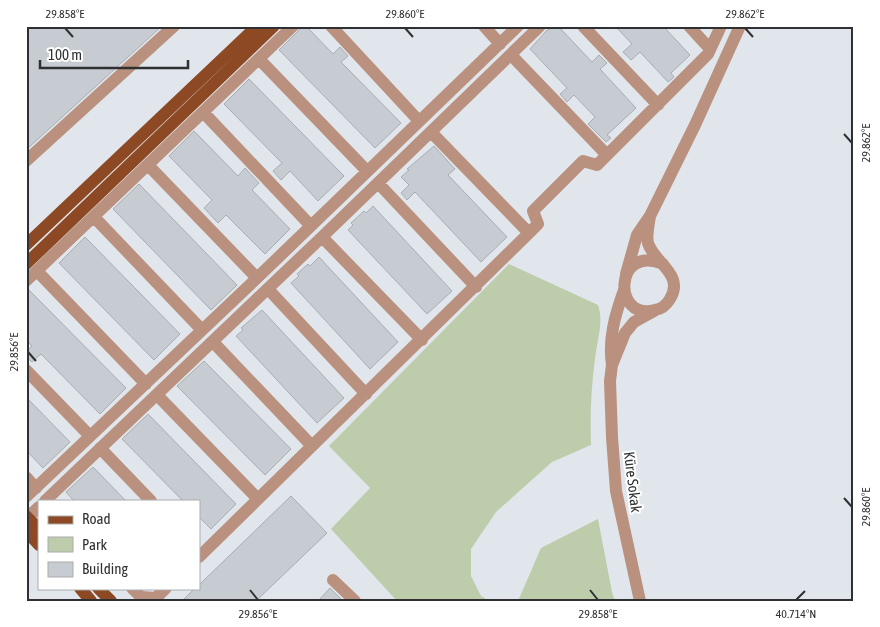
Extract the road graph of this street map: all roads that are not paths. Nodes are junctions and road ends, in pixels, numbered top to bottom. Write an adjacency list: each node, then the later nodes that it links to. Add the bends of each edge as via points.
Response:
1 (174, 26): 22 (street)
2 (257, 26): 31 (main road)
3 (274, 26): 33 (main road)
4 (293, 26): 16 (street)
5 (331, 26): 19 (street)
6 (484, 26): 13 (street)
7 (518, 26): 13 (street)
8 (540, 26): 15 (street)
9 (583, 26): 17 (street)
10 (689, 26): 14 (street)
11 (721, 26): 14 (street)
12 (740, 26): 26 (street)
13 (500, 44): 19 (street)
14 (710, 49): 17 (street)
15 (511, 55): 20 (street); 21 (street)
16 (259, 59): 18 (street); 24 (street)
17 (658, 105): 21 (street)
18 (203, 112): 23 (street); 28 (street)
19 (419, 121): 24 (street)
20 (431, 132): 25 (street); 29 (street)
21 (607, 155): 29 (street, via 597,165 583,161 533,211 538,224)
22 (26, 161)
23 (148, 165): 27 (street); 35 (street)
24 (367, 171): 28 (street)
25 (378, 183): 30 (street); 37 (street)
26 (650, 216): 32 (street, via 647,242); 34 (street, via 637,235)
27 (94, 217): 33 (street); 41 (street)
28 (311, 226): 35 (street)
29 (529, 233): 37 (street)
30 (322, 237): 38 (street); 42 (street)
31 (26, 245)
32 (663, 264): 34 (street, via 646,260 631,267); 40 (street, via 673,278 673,294 669,302)
33 (32, 267): 36 (street); 46 (street)
34 (626, 274): 39 (street)
35 (257, 278): 41 (street)
36 (26, 281)
37 (476, 286): 42 (street)
38 (268, 289): 43 (street); 48 (street)
39 (624, 290): 40 (street, via 626,298 638,309); 44 (street, Küre Sokak, via 614,318 610,350)
40 (655, 310): 44 (street, via 634,322 625,333)
41 (202, 330): 46 (street)
42 (422, 340): 48 (street)
43 (213, 342): 47 (street); 50 (street)
44 (612, 365): 72 (street, Küre Sokak, via 616,491)
45 (26, 370): 49 (street)
46 (146, 384): 49 (street)
47 (157, 394): 51 (street); 55 (street)
48 (366, 394): 50 (street)
49 (90, 436): 53 (street)
50 (312, 446): 55 (street)
51 (100, 448): 56 (street); 57 (street)
52 (26, 478): 53 (street)
53 (36, 488): 54 (street)
54 (26, 497)
55 (258, 499): 63 (street)
56 (47, 500)
57 (150, 500)
58 (38, 508): 59 (street)
59 (27, 517): 60 (main road)
60 (38, 528)
61 (26, 531): 62 (main road)
62 (38, 544)
63 (200, 553)
64 (333, 580): 71 (street)
65 (82, 590): 69 (main road)
66 (100, 590): 70 (main road)
67 (134, 590): 68 (street, via 141,597 156,598)
68 (164, 590)
69 (91, 601)
70 (111, 601)
71 (355, 601)
72 (640, 601)

